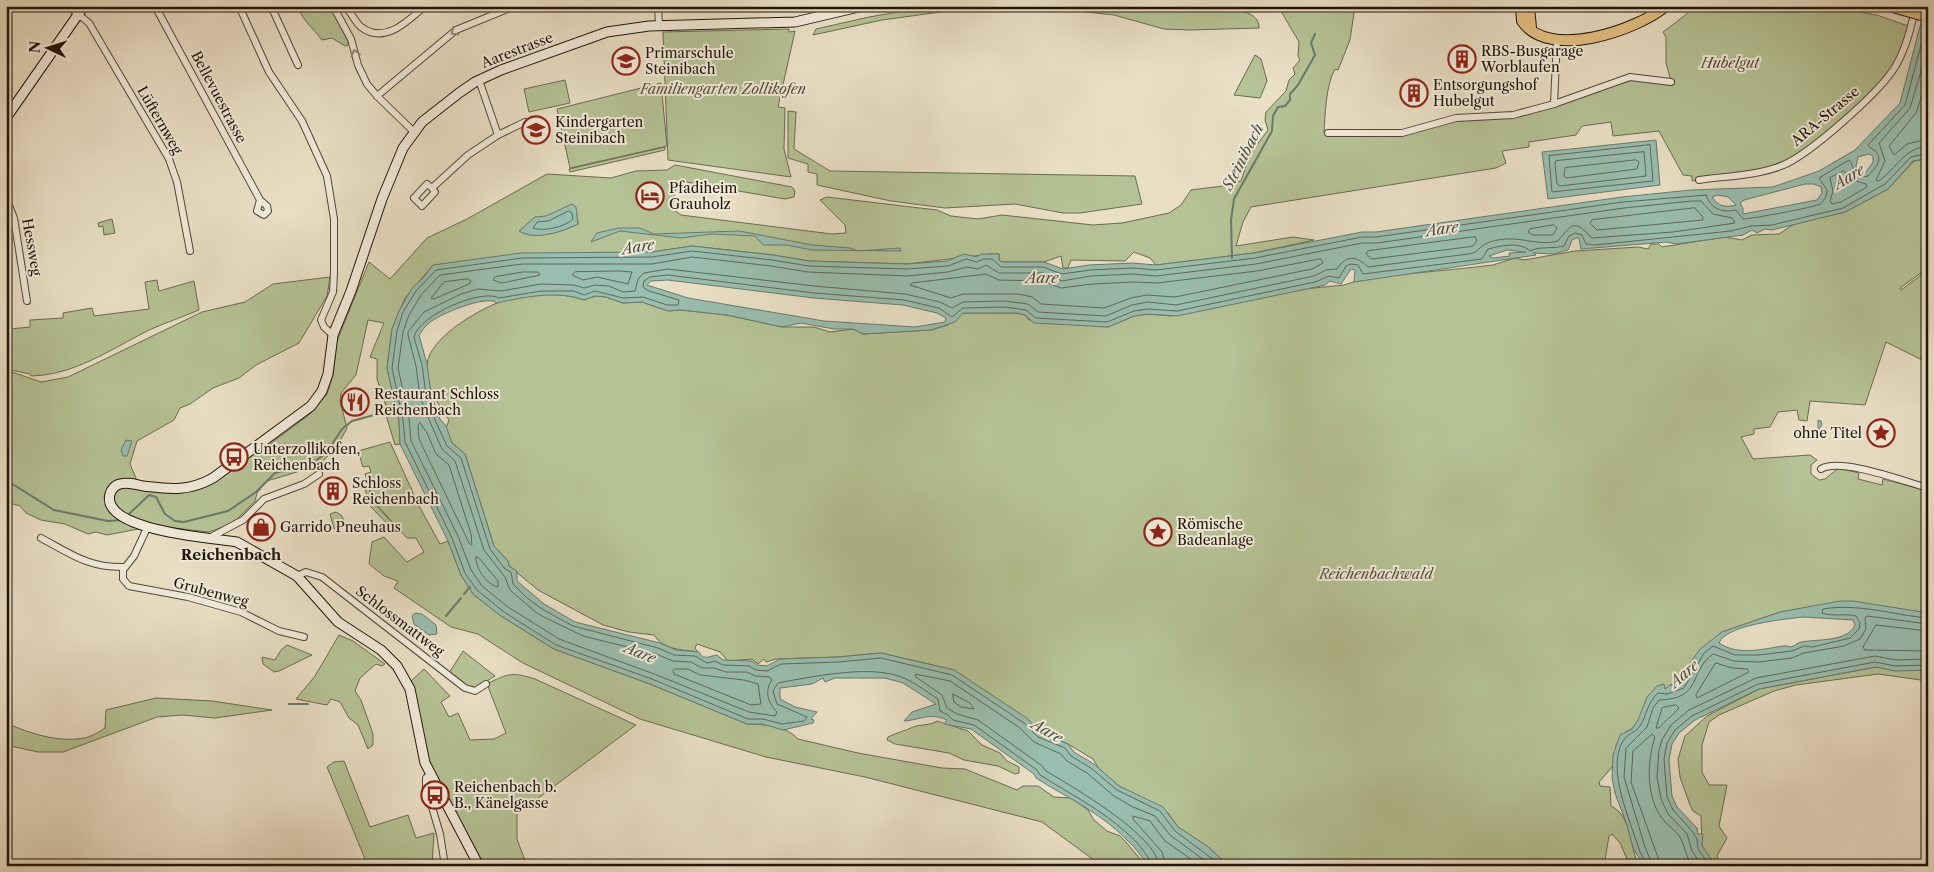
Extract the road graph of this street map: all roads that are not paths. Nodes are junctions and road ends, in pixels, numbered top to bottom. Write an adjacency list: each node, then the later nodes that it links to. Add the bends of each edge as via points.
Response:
1 (68, 6): 16 (street)
2 (155, 6): 34 (street, Bellevuestrasse)
3 (271, 6): 21 (street)
4 (333, 6): 24 (street, one-way to 4, via 365,80 351,39)
5 (344, 6): 6 (street, via 360,26 379,34 395,30)
6 (425, 6)
7 (515, 6): 24 (street, one-way to 24, via 456,30)
8 (658, 6): 18 (street)
9 (863, 6): 18 (street, Aarestrasse, via 795,22)
10 (1521, 6): 19 (main road, via 1522,21)
11 (1529, 6): 19 (main road)
12 (1666, 6): 20 (main road, via 1651,18 1622,31 1591,38)
13 (1889, 6): 17 (main road, bridge)
14 (1916, 6): 31 (street, ARA-Strasse, via 1906,43 1894,68 1847,118 1819,141 1782,166)
15 (241, 7): 37 (street, via 269,72 302,121 327,176 334,220 334,273 332,292 321,320)
16 (81, 10): 26 (street); 35 (street, Lüfternweg, via 169,158 177,182)
17 (1928, 17)
18 (659, 25): 22 (street, Aarestrasse, via 596,35)
19 (1531, 28): 20 (main road)
20 (1556, 38): 25 (street)
21 (298, 65)
22 (479, 80): 28 (street, Aarestrasse); 30 (street)
23 (1671, 82): 25 (street, via 1630,77)
24 (376, 96): 28 (street)
25 (1554, 104): 29 (street, via 1504,116 1450,119 1402,133)
26 (6, 118)
27 (525, 122): 30 (street)
28 (413, 131): 37 (street, Aarestrasse, via 388,183)
29 (1328, 133)
30 (498, 135): 32 (street, via 468,155)
31 (1698, 180)
32 (432, 188)
33 (6, 198): 36 (street, Hessweg, via 14,218)
34 (260, 200)
35 (190, 251)
36 (27, 301)
37 (333, 335): 41 (street, Aarestrasse, via 325,383 311,406 213,478 198,486 167,490 120,484 110,492 113,509)
38 (1821, 469): 40 (street, via 1837,465)
39 (318, 474): 42 (street, via 304,484 264,499 243,520)
40 (1928, 488)
41 (147, 528): 42 (street); 44 (street, via 134,556)
42 (211, 537): 45 (street, via 242,543)
43 (41, 538): 44 (street, via 90,564 104,568)
44 (124, 567): 46 (street, Grubenweg, via 123,578 132,588 175,594 241,612 279,631)
45 (297, 576): 47 (street, Schlossmattweg, via 306,572 322,577 465,688 474,691); 48 (street, via 338,622 381,650 401,672 410,689 421,751)
46 (304, 637)
47 (486, 684)
48 (430, 775): 49 (street, via 426,778 426,787 440,834); 50 (street)
49 (444, 866)
50 (480, 866)

